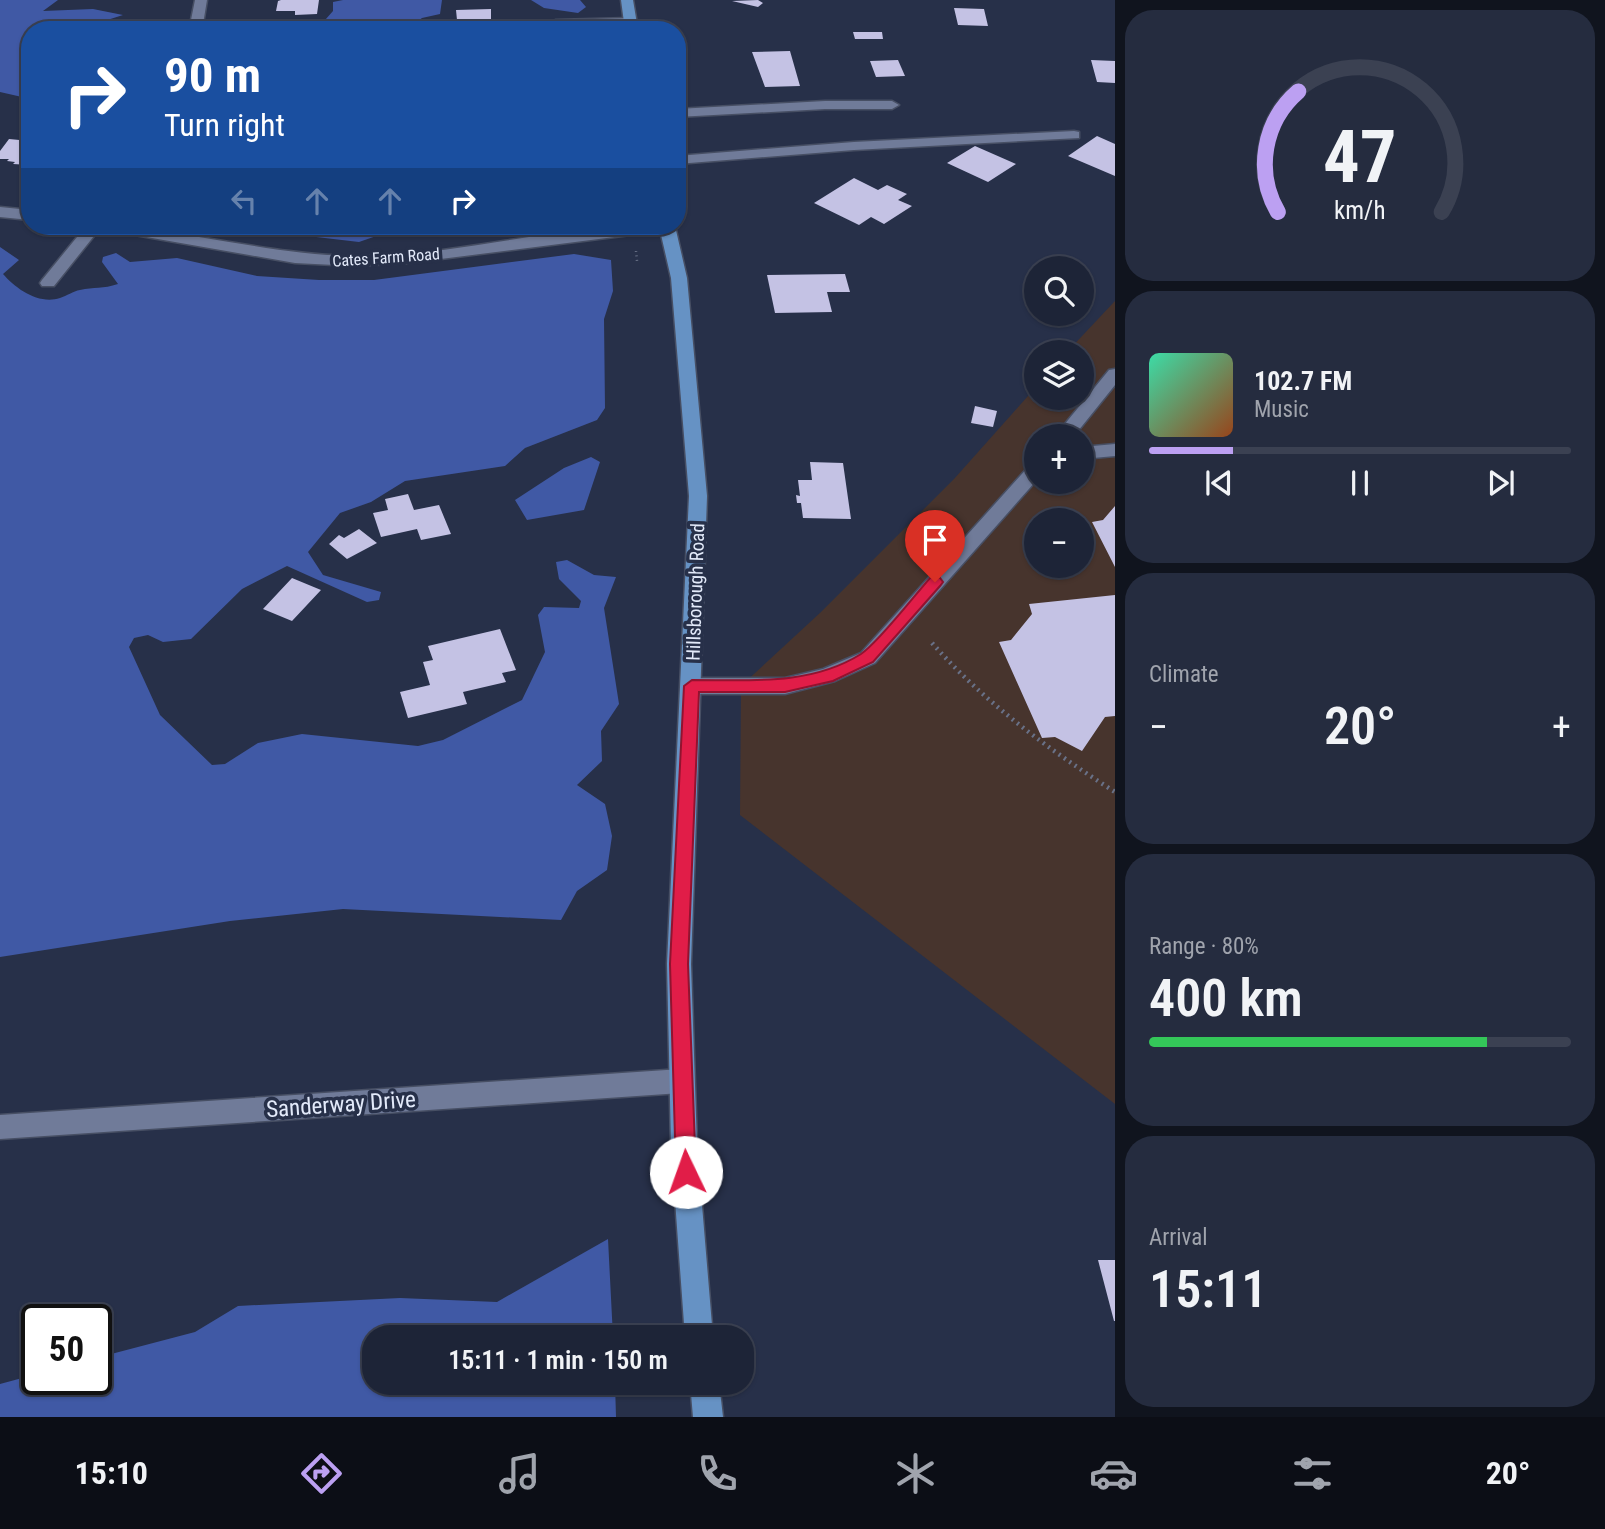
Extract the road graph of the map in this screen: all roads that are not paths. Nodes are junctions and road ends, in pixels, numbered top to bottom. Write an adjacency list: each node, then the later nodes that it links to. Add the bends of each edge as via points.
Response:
1 (201, 0): 3 (street)
2 (627, 0): 4 (main road)
3 (197, 21)
4 (631, 21)
5 (892, 104): 6 (street)
6 (686, 113)
7 (1074, 135): 8 (street)
8 (686, 159)
9 (0, 212): 10 (street)
10 (21, 214)
11 (87, 235): 15 (street)
12 (165, 235): 13 (street, Cates Farm Road, via 344,261 409,258)
13 (592, 235)
14 (666, 235): 21 (main road, Hillsborough Road, via 678,278 698,496)
15 (48, 283)
16 (1115, 374): 17 (street)
17 (1074, 424)
18 (1115, 450): 19 (street)
19 (1094, 452)
20 (1024, 482): 21 (street, via 868,657 828,676 785,686)
21 (692, 686): 22 (main road, Hillsborough Road, via 679,964)
22 (681, 1081): 23 (street, Sanderway Drive); 24 (main road, Hillsborough Road)
23 (0, 1127)
24 (698, 1325)
25 (705, 1395): 26 (main road)
26 (708, 1417)

